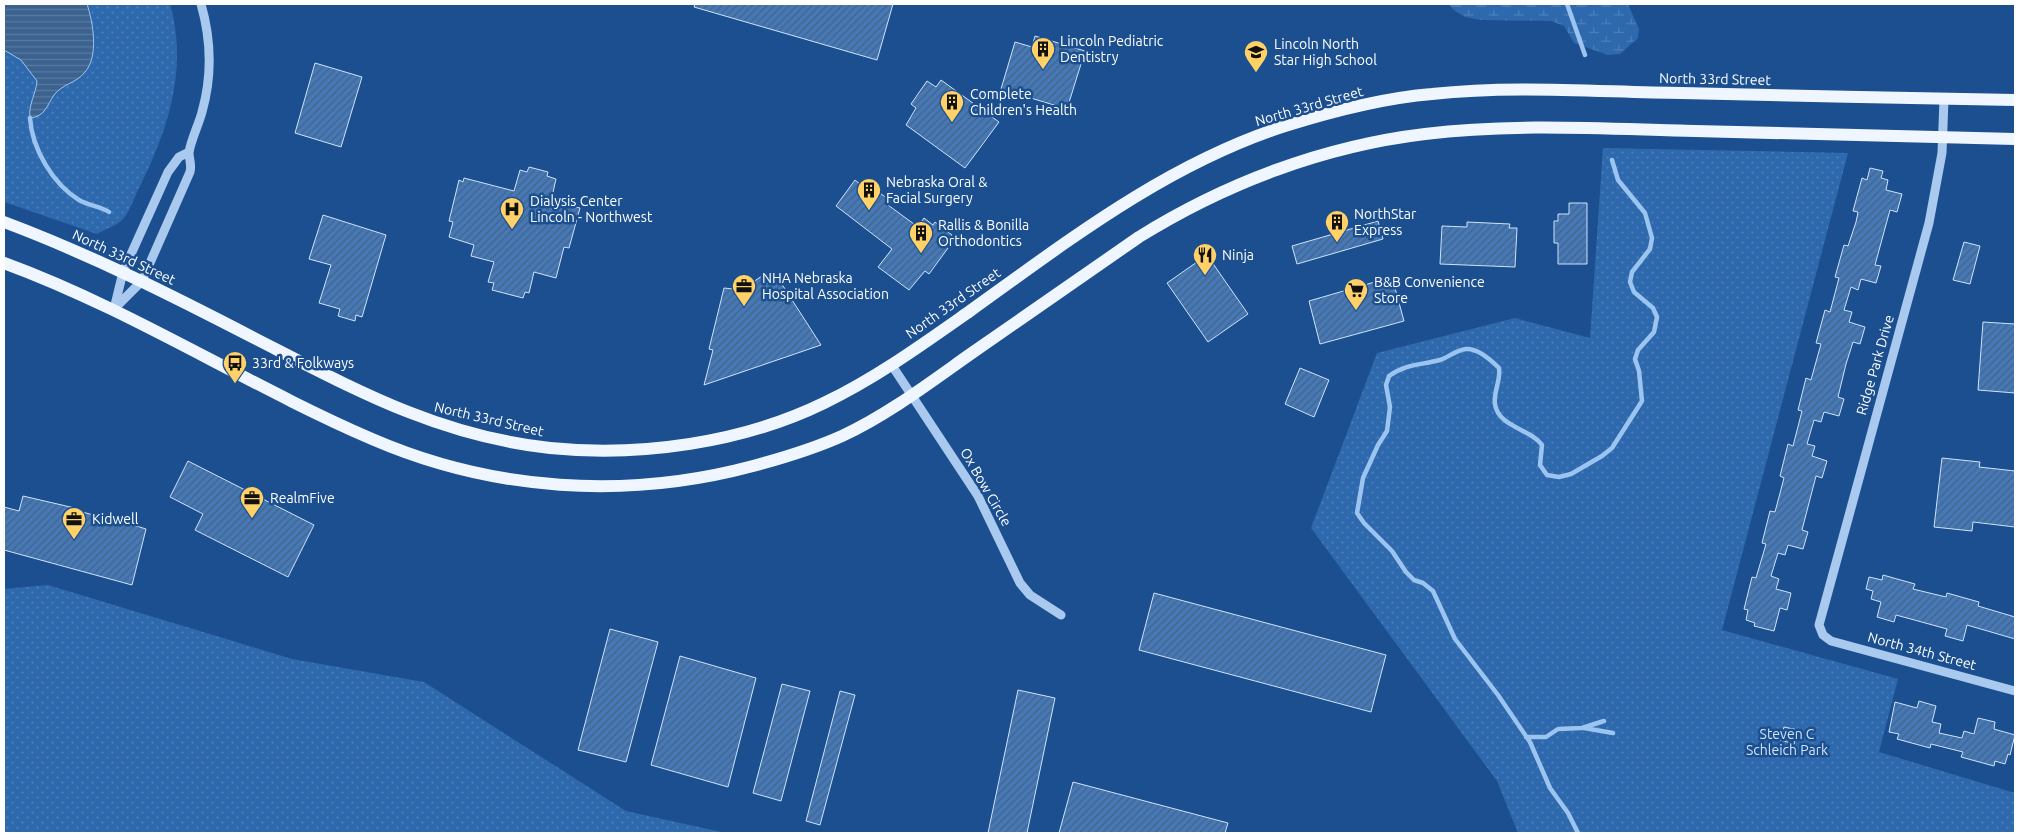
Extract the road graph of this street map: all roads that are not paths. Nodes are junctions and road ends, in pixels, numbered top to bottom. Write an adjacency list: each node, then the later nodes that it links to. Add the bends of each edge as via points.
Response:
1 (201, 4): 6 (street, via 208,42 208,79 203,110)
2 (1944, 99): 3 (main road, North 33rd Street); 4 (street, Ridge Park Drive); 12 (main road, North 33rd Street, via 1476,91 1400,98 1320,116 1247,139 1154,185 1101,217)
3 (2015, 100)
4 (1942, 138): 5 (main road); 13 (main road, via 1511,128 1426,134 1361,145 1248,180 1172,217); 15 (street, Ridge Park Drive, via 1938,181 1929,223 1822,609 1819,625)
5 (2015, 139)
6 (189, 152): 9 (street, via 178,157 168,172); 10 (street, via 192,166 188,179)
7 (4, 222): 9 (main road, North 33rd Street)
8 (4, 263): 11 (main road)
9 (122, 272): 10 (main road, North 33rd Street); 11 (street)
10 (142, 281): 11 (street); 12 (main road, North 33rd Street, via 357,391 407,413 456,430 552,448 635,450 736,433 820,405)
11 (114, 309): 13 (main road, via 392,448 437,463 537,483 651,486 732,471 808,450 843,435)
12 (891, 364): 13 (street, Ox Bow Circle)
13 (912, 395): 14 (street, Ox Bow Circle, via 978,496 1020,583 1030,595)
14 (1061, 615)
15 (1823, 635): 16 (street, North 34th Street, via 1831,641)
16 (2015, 691)

